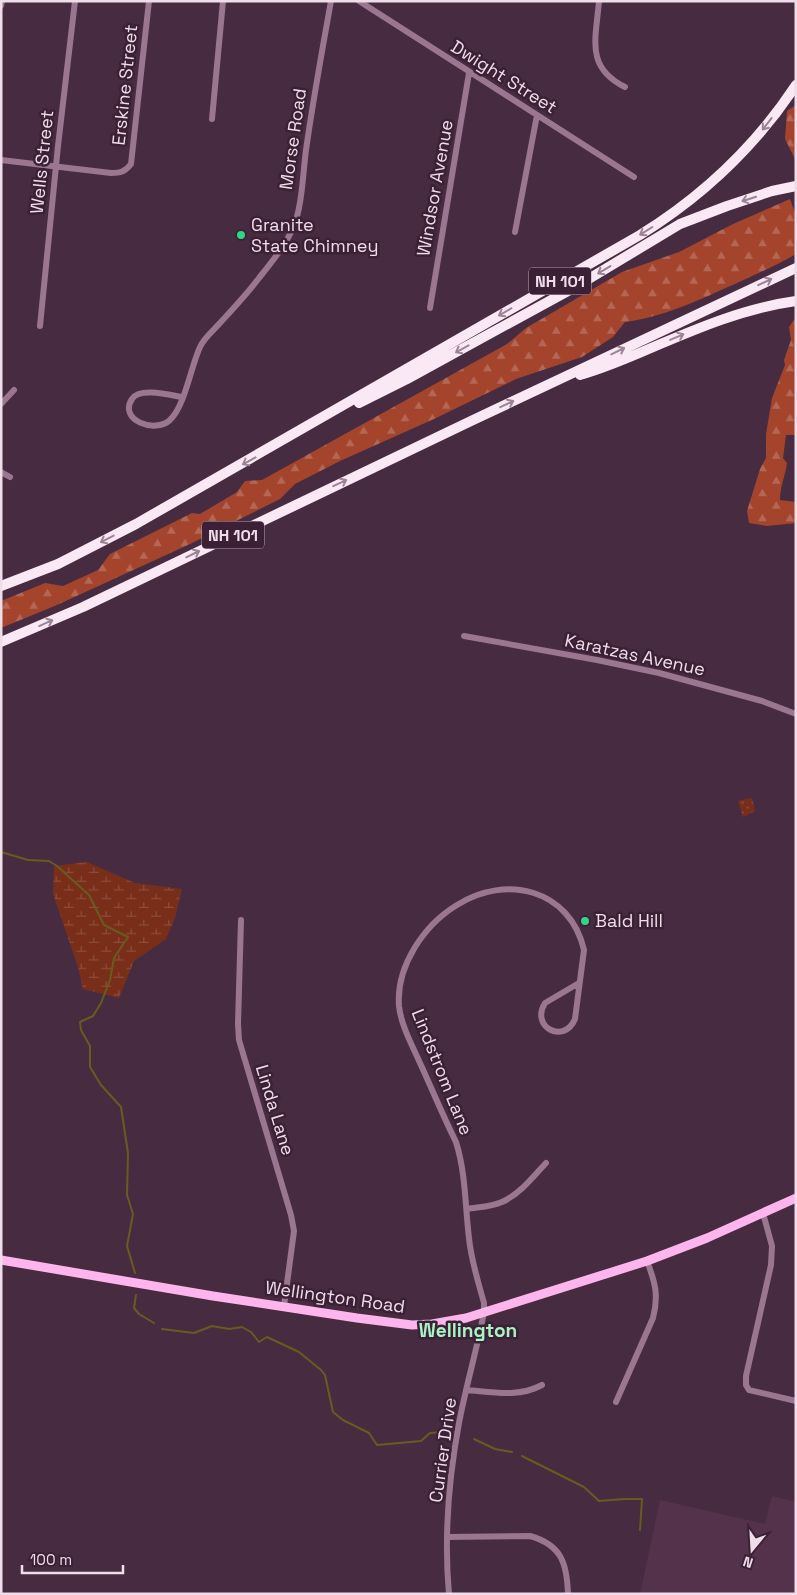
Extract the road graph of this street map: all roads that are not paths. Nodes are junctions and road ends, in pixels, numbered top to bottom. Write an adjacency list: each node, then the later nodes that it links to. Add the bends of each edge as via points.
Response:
1 (2, 1): 8 (street)
2 (75, 1): 15 (street, Wells Street)
3 (149, 1): 15 (street, Erskine Street, via 131,164 126,171 119,173)
4 (223, 1): 13 (street)
5 (331, 1): 25 (street, Morse Road, via 294,228 258,279 200,345)
6 (359, 1): 9 (street, Dwight Street)
7 (599, 1): 11 (street, via 597,59 605,74)
8 (1, 6)
9 (469, 73): 12 (street, Dwight Street); 21 (street, Windsor Avenue)
10 (796, 85): 27 (highway, NH 101, one-way to 27, via 736,160 707,187 660,222)
11 (625, 88)
12 (537, 116): 16 (street, Dwight Street); 18 (street)
13 (212, 118)
14 (1, 160): 15 (street)
15 (56, 166): 22 (street, Wells Street)
16 (634, 177)
17 (796, 186): 27 (highway, one-way to 27, via 772,191 680,224 560,296)
18 (515, 232)
19 (796, 268): 23 (highway, NH 101, one-way to 19)
20 (796, 301): 23 (highway, one-way to 20, via 600,370 748,311)
21 (430, 308)
22 (40, 326)
23 (558, 380): 32 (highway, NH 101, one-way to 23, via 83,607)
24 (14, 390): 26 (street)
25 (182, 397): 25 (street, Morse Road, via 176,412 159,426 143,425 131,413 132,399 138,394 146,392)
26 (1, 404)
27 (291, 437): 30 (highway, NH 101, one-way to 30, via 136,524 58,564)
28 (1, 472): 29 (street)
29 (10, 477)
30 (1, 586)
31 (464, 636): 33 (street, Karatzas Avenue, via 659,673 762,701)
32 (1, 642)
33 (796, 714)
34 (241, 920): 42 (street, Linda Lane, via 239,1040 294,1231)
35 (579, 983): 35 (street, Lindstrom Lane, via 545,1003 542,1019 549,1029 559,1032 573,1024); 38 (street, Lindstrom Lane, via 584,950 573,922 549,899 519,890 486,893 457,905 425,934 409,958 403,975 400,1013 456,1142 462,1165)
36 (546, 1163): 38 (street, via 512,1197 490,1206)
37 (796, 1198): 39 (main road, Wellington Road)
38 (466, 1209): 43 (street, Lindstrom Lane, via 470,1249)
39 (763, 1213): 41 (main road, Wellington Road); 46 (street, via 771,1239 772,1259 746,1385 749,1390)
40 (1, 1260): 42 (main road, Wellington Road)
41 (647, 1261): 43 (main road, Wellington Road); 47 (street, via 656,1287 653,1318)
42 (284, 1306): 43 (main road, Wellington Road, via 412,1324 448,1322)
43 (484, 1312): 45 (street, Currier Drive)
44 (542, 1385): 45 (street, via 521,1393)
45 (466, 1390): 48 (street, Currier Drive, via 454,1455)
46 (796, 1401)
47 (616, 1402)
48 (448, 1536): 49 (street, Currier Drive); 50 (street, via 530,1536 540,1539 554,1548 563,1561)
49 (448, 1594)
50 (568, 1594)

